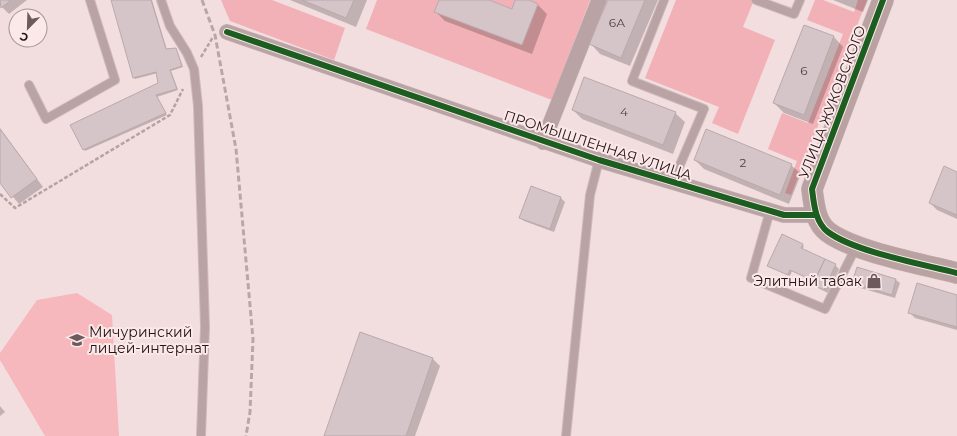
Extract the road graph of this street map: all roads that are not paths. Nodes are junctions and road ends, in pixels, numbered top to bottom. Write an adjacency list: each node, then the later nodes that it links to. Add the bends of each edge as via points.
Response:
1 (90, 0): 9 (lane, via 115,80 46,119)
2 (161, 0): 17 (lane, via 170,26 188,53 194,68 198,106 205,327)
3 (599, 0): 10 (street)
4 (664, 0): 12 (lane, via 632,80 704,109)
5 (756, 0): 6 (lane, via 794,14)
6 (800, 0)
7 (883, 0): 14 (street, УЛИЦА ЖУКОВСКОГО, via 812,189)
8 (221, 33): 10 (street, ПРОМЫШЛЕННАЯ УЛИЦА)
9 (29, 85)
10 (543, 142): 11 (street, ПРОМЫШЛЕННАЯ УЛИЦА)
11 (599, 160): 12 (street, ПРОМЫШЛЕННАЯ УЛИЦА); 18 (lane, via 590,195)
12 (673, 181): 13 (street, ПРОМЫШЛЕННАЯ УЛИЦА)
13 (770, 211): 14 (street, ПРОМЫШЛЕННАЯ УЛИЦА, via 784,215); 15 (lane, via 751,278 825,309)
14 (816, 215): 15 (street, via 827,231)
15 (856, 246): 16 (street)
16 (957, 273)
17 (201, 436)
18 (566, 436)

